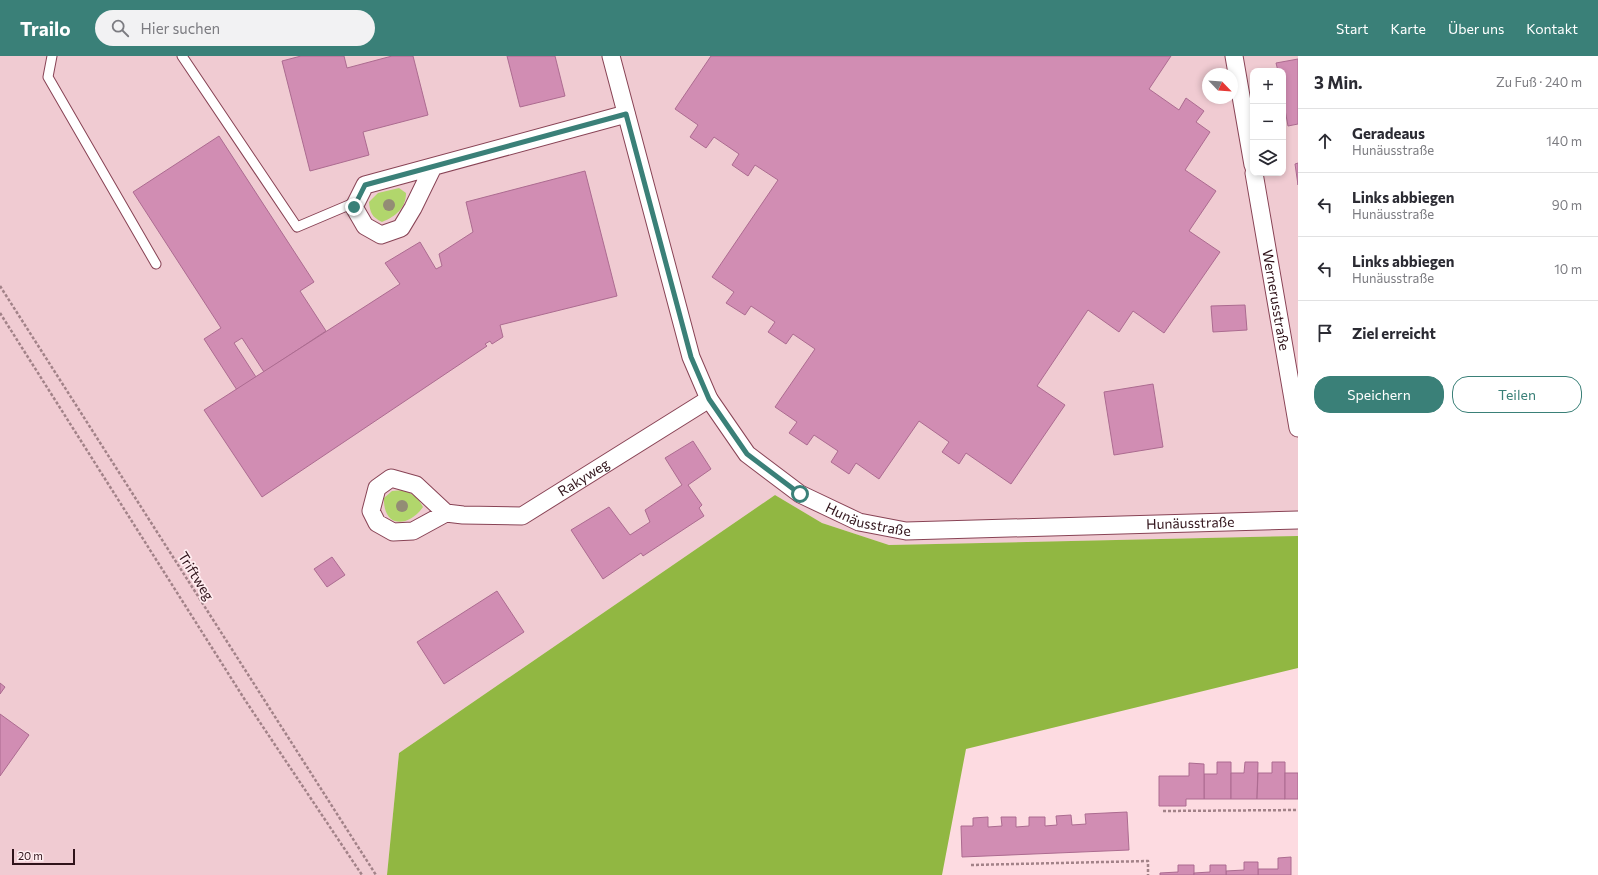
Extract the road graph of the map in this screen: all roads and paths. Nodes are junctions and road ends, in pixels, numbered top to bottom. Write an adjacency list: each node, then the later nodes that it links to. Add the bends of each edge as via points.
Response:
1 (52, 56): 10 (lane, via 48,77)
2 (182, 56): 9 (lane, via 297,228)
3 (611, 56): 5 (street, Hunäusstraße)
4 (1234, 56): 6 (street)
5 (626, 114): 7 (street); 13 (street, Hunäusstraße, via 691,357)
6 (1250, 148)
7 (433, 167): 9 (street, via 365,185); 9 (street, via 401,228 381,235 364,226 354,207)
8 (1255, 176): 14 (street, Wernerusstraße)
9 (357, 201)
10 (156, 264)
11 (0, 286): 21 (path, Triftweg)
12 (0, 313): 20 (path, Triftweg, via 240,694)
13 (709, 399): 15 (street, Rakyweg, via 522,516); 16 (street, Hunäusstraße, via 747,454 800,494 860,522 906,531)
14 (1298, 428)
15 (446, 513)
16 (1298, 520)
17 (1298, 810): 18 (path)
18 (1163, 811)
19 (971, 865): 22 (path, via 1148,862)
20 (362, 875)
21 (376, 875)
22 (1148, 875)

